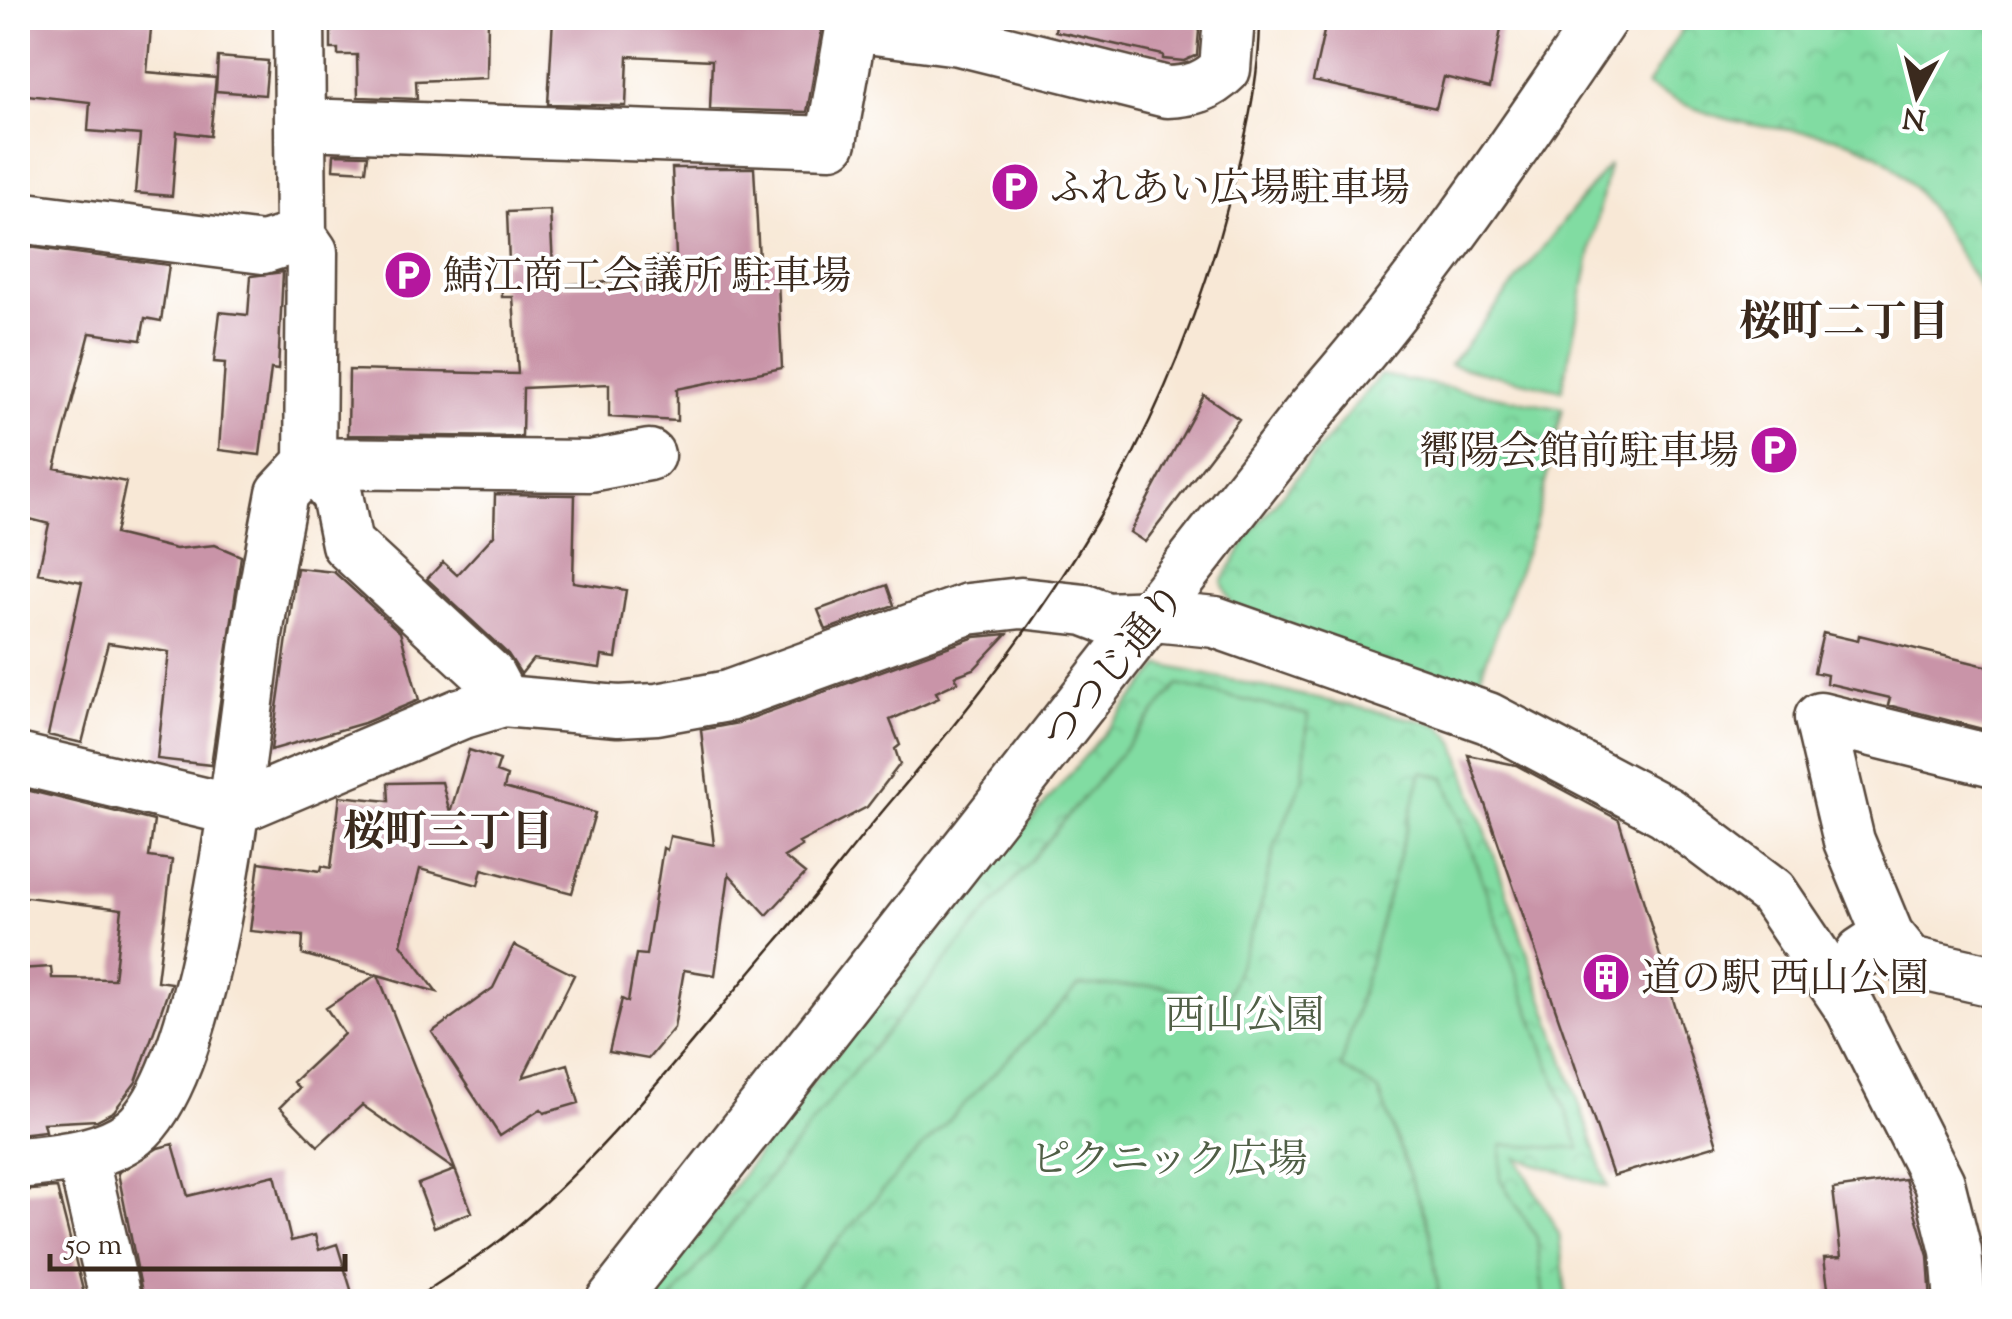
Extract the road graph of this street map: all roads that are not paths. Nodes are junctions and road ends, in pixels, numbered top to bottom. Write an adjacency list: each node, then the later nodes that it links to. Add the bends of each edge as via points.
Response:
1 (299, 18): 5 (street)
2 (1229, 18): 4 (street, via 1225,69 1192,91 1167,92 959,40)
3 (1602, 18): 10 (street, つつじ通り, via 1461,220)
4 (852, 22): 5 (street, via 832,142)
5 (302, 124): 7 (street)
6 (18, 217): 7 (street, via 263,248)
7 (301, 236): 9 (street, via 312,252)
8 (649, 455): 9 (street, via 590,466)
9 (310, 463): 11 (street, via 337,495 347,544 490,675); 14 (street, via 282,492)
10 (1154, 616): 11 (street, via 1106,618 1021,603 968,609 728,696 658,710); 16 (street, via 1215,622 1488,718 1583,766 1666,812 1772,892); 22 (street, つつじ通り)
11 (503, 701): 14 (street)
12 (18, 759): 14 (street)
13 (1994, 761): 15 (street, via 1820,718 1849,840)
14 (233, 810): 18 (street, via 197,1002 164,1095 133,1132)
15 (1888, 936): 16 (street); 17 (street, via 1910,962)
16 (1828, 974): 20 (street)
17 (1994, 981)
18 (82, 1156): 19 (street); 21 (street)
19 (18, 1163)
20 (1975, 1254): 23 (street); 24 (street)
21 (116, 1302)
22 (611, 1302)
23 (1960, 1302)
24 (1979, 1302)

